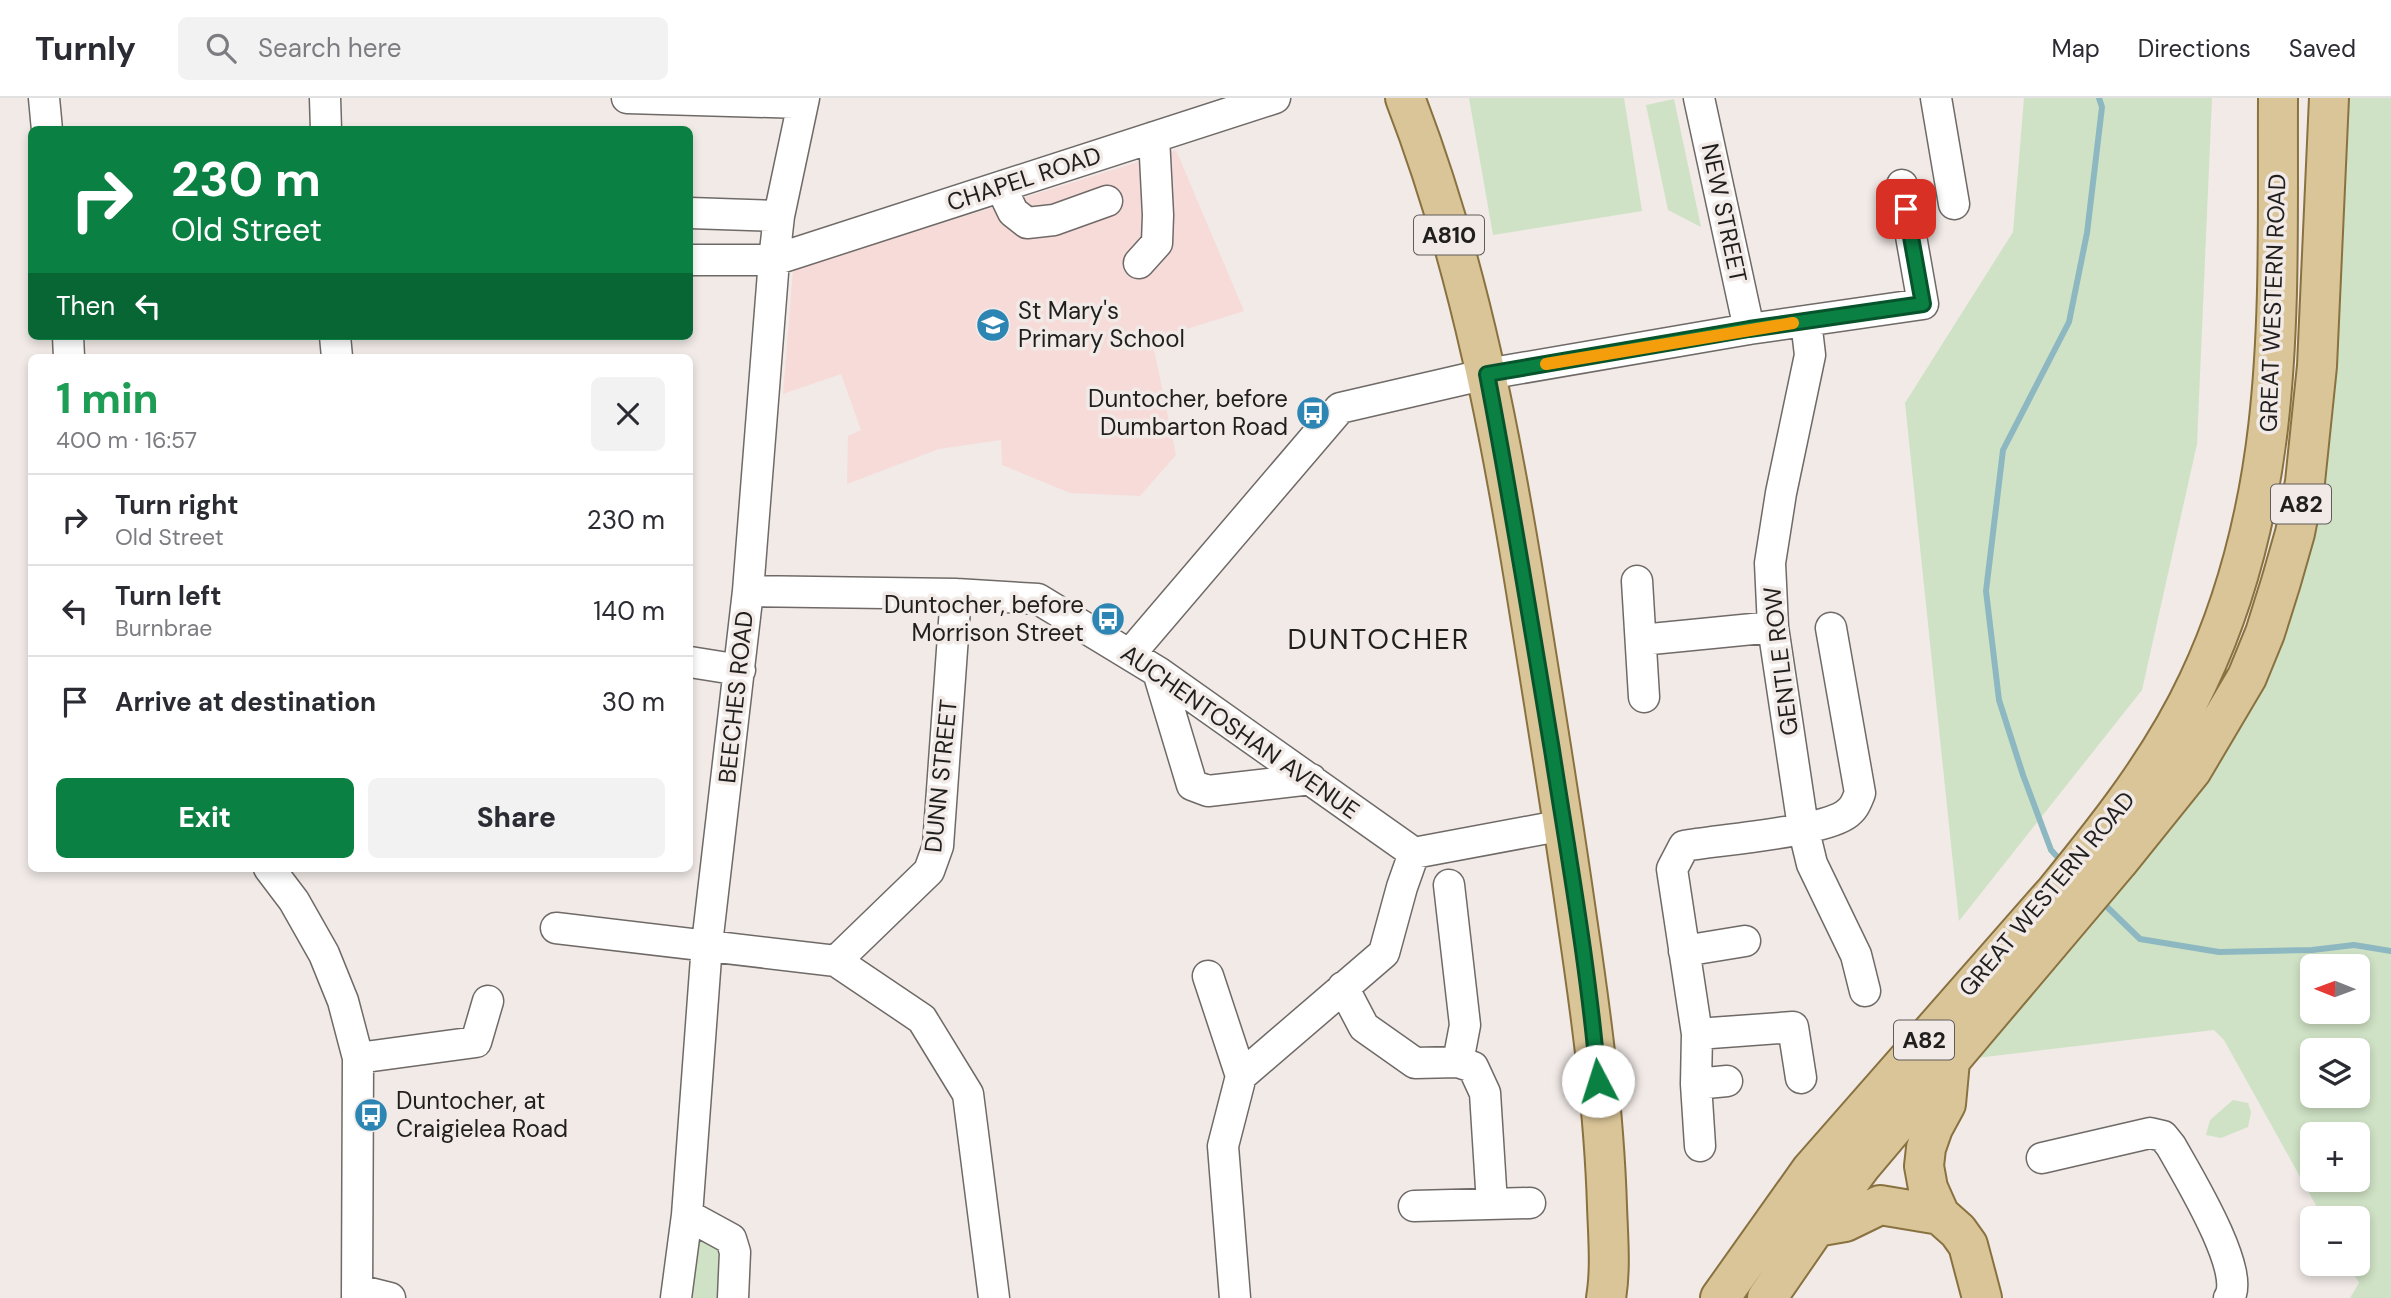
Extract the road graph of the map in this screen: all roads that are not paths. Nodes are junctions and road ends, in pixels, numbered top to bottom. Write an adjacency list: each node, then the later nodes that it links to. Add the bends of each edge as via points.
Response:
1 (44, 98): 11 (street)
2 (325, 98): 12 (street)
3 (627, 98): 10 (street)
4 (1275, 98): 13 (street, CHAPEL ROAD)
5 (1405, 98): 25 (main road, A810, via 1429,162)
6 (1699, 98): 24 (street, NEW STREET)
7 (1936, 98): 17 (street)
8 (2278, 98): 41 (main road, GREAT WESTERN ROAD / A82, via 2276,356 2266,459 2246,552 2214,646 2188,702 2132,795)
9 (2329, 98): 41 (main road, GREAT WESTERN ROAD / A82, via 2316,379 2305,482 2292,546 2247,677 2192,770)
10 (803, 100): 19 (street, BEECHES ROAD)
11 (47, 126)
12 (326, 126)
13 (1154, 137): 15 (street, CHAPEL ROAD); 22 (street, via 1157,243)
14 (1902, 185): 23 (street, via 1923,304)
15 (1001, 187): 16 (street, via 1013,212 1027,223 1054,220); 21 (street, CHAPEL ROAD)
16 (1107, 201)
17 (1954, 204)
18 (693, 213): 19 (street)
19 (779, 216): 21 (street, BEECHES ROAD)
20 (693, 260): 21 (street, CHAPEL ROAD)
21 (774, 260): 27 (street, BEECHES ROAD)
22 (1139, 263)
23 (1806, 321): 24 (street); 29 (street, GENTLE ROW, via 1810,355 1770,564)
24 (1749, 329): 25 (street)
25 (1487, 374): 32 (street, via 1339,408); 38 (main road, A810)
26 (1637, 581): 31 (street)
27 (748, 591): 28 (street, AUCHENTOSHAN AVENUE); 34 (street, BEECHES ROAD)
28 (956, 594): 32 (street, AUCHENTOSHAN AVENUE, via 1038,599); 49 (street, DUNN STREET, via 938,846 929,871)
29 (1773, 626): 31 (street); 39 (street, GENTLE ROW)
30 (1832, 628): 39 (street, via 1860,793 1854,808 1842,817)
31 (1641, 640): 36 (street)
32 (1130, 653): 35 (street, AUCHENTOSHAN AVENUE)
33 (693, 662): 34 (street)
34 (740, 670): 47 (street, BEECHES ROAD)
35 (1158, 672): 37 (street, AUCHENTOSHAN AVENUE); 37 (street, via 1192,785 1208,790)
36 (1644, 697)
37 (1311, 779): 40 (street, AUCHENTOSHAN AVENUE)
38 (1564, 825): 40 (street); 71 (main road, A810, via 1594,1035 1606,1174)
39 (1803, 827): 48 (street, via 1684,846 1672,869); 52 (street, GENTLE ROW, via 1812,864 1856,955)
40 (1414, 853): 51 (street, via 1384,953)
41 (2106, 854): 44 (main road, GREAT WESTERN ROAD / A82)
42 (272, 872): 55 (street, via 324,954)
43 (1449, 885): 57 (street, via 1465,1025)
44 (2049, 920): 56 (main road, GREAT WESTERN ROAD / A82); 72 (main road, GREAT WESTERN ROAD / A82, via 1811,1170)
45 (556, 928): 47 (street)
46 (1745, 942): 48 (street)
47 (707, 944): 49 (street); 67 (street, BEECHES ROAD)
48 (1684, 951): 54 (street)
49 (836, 961): 76 (street, via 922,1019 968,1094)
50 (1208, 976): 58 (street)
51 (1343, 987): 57 (street, via 1364,1027 1415,1063); 58 (street)
52 (1865, 991)
53 (488, 1001): 55 (street, via 476,1042)
54 (1697, 1034): 59 (street, via 1793,1027); 61 (street)
55 (358, 1058): 70 (street)
56 (1950, 1061): 68 (main road, via 1946,1104 1933,1128 1924,1166); 69 (main road, GREAT WESTERN ROAD / A82)
57 (1458, 1062): 65 (street, via 1473,1067 1485,1093)
58 (1241, 1076): 77 (street, via 1223,1146)
59 (1801, 1077)
60 (1727, 1080): 61 (street)
61 (1696, 1084): 62 (street)
62 (1700, 1146)
63 (2042, 1158): 80 (street, via 2150,1133 2163,1136 2225,1252 2233,1276)
64 (1530, 1203): 65 (street)
65 (1492, 1204): 66 (street)
66 (1414, 1206)
67 (687, 1215): 74 (street, BEECHES ROAD); 75 (street, via 731,1239 735,1252)
68 (1940, 1215): 69 (main road, via 1880,1205 1844,1222); 79 (main road, via 1968,1245)
69 (1816, 1227): 78 (main road, GREAT WESTERN ROAD / A82)
70 (358, 1294): 73 (street)
71 (1607, 1295)
72 (1721, 1296)
73 (390, 1298)
74 (676, 1298)
75 (733, 1298)
76 (994, 1298)
77 (1235, 1298)
78 (1767, 1298)
79 (1982, 1298)
80 (2228, 1298)

